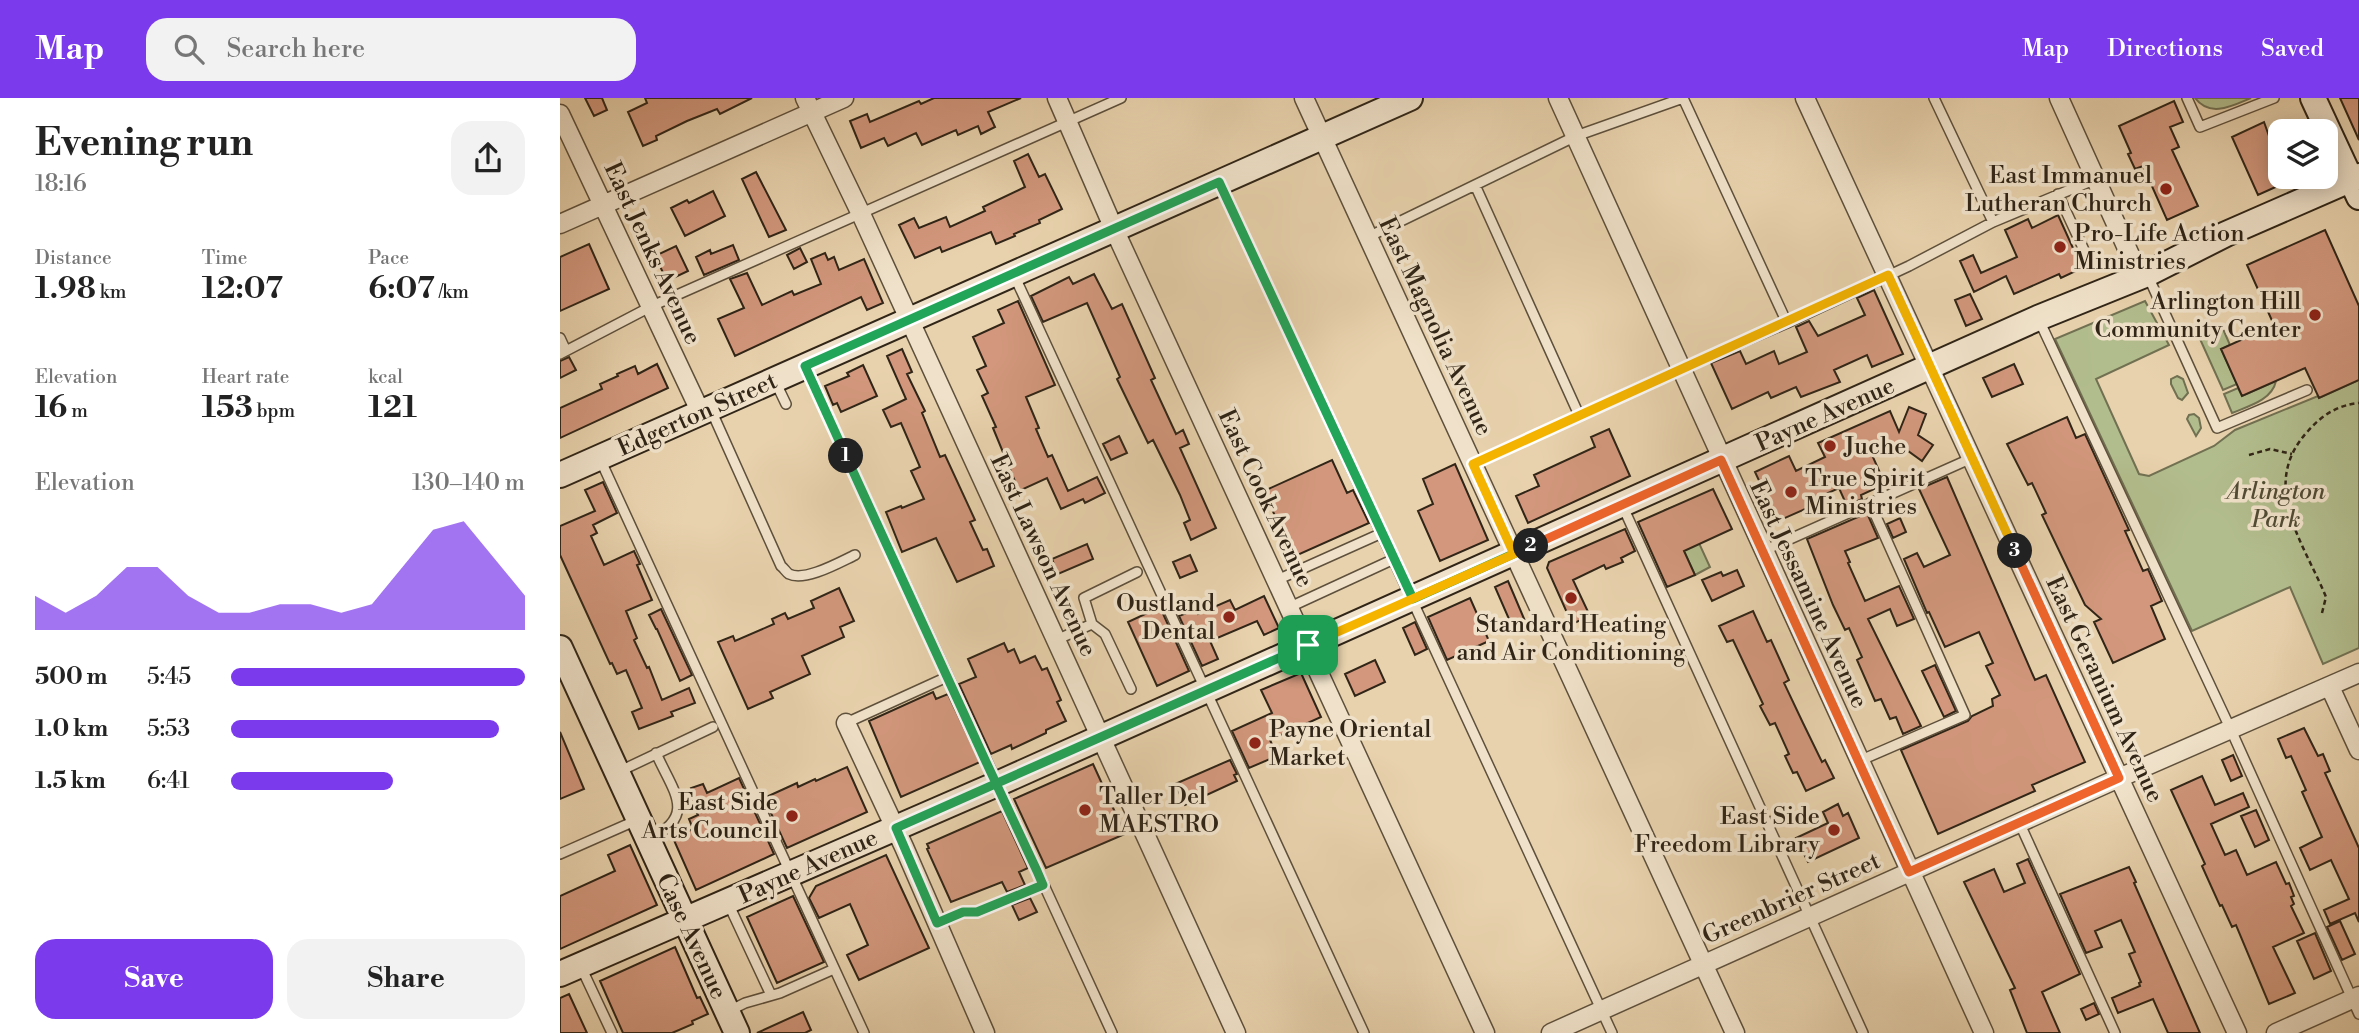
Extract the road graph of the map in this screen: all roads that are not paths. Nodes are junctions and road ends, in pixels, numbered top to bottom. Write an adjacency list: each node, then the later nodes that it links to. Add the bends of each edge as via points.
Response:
1 (844, 98): 14 (street)
2 (1057, 98): 16 (street, East Cook Avenue)
3 (1121, 98): 16 (lane)
4 (1304, 98): 18 (street, East Magnolia Avenue)
5 (1410, 98): 18 (street, Edgerton Street)
6 (1558, 98): 17 (street, East Jessamine Avenue)
7 (1683, 98): 17 (lane); 37 (lane)
8 (1805, 98): 32 (street, East Geranium Avenue)
9 (1934, 98): 26 (lane)
10 (2059, 98): 19 (street)
11 (2187, 98): 12 (lane, via 2200,127)
12 (2274, 98)
13 (2313, 98): 21 (street)
14 (808, 105): 24 (street); 25 (street, East Lawson Avenue)
15 (560, 114): 24 (street, East Jenks Avenue)
16 (1068, 122): 25 (lane); 28 (street, East Cook Avenue)
17 (1576, 136): 22 (lane); 42 (street, East Jessamine Avenue)
18 (1321, 137): 20 (street, Edgerton Street); 29 (street, East Magnolia Avenue)
19 (2096, 178): 23 (lane); 33 (street)
20 (1219, 182): 28 (street, Edgerton Street); 55 (lane)
21 (2356, 184): 33 (street, Payne Avenue, via 2227,234)
22 (1475, 185): 29 (lane); 47 (lane)
23 (2058, 194): 26 (lane); 30 (lane)
24 (603, 205): 27 (street); 34 (street, East Jenks Avenue)
25 (860, 214): 34 (lane); 36 (street, East Lawson Avenue)
26 (1993, 222): 32 (lane)
27 (560, 224)
28 (1114, 229): 31 (street, Edgerton Street); 61 (street, East Cook Avenue)
29 (1368, 237): 51 (street, East Magnolia Avenue)
30 (2090, 263)
31 (1013, 274): 36 (street, Edgerton Street); 72 (lane)
32 (1888, 275): 37 (lane); 41 (street, East Geranium Avenue)
33 (2143, 275): 35 (street, Payne Avenue); 44 (lane, via 2217,428)
34 (652, 306): 39 (lane); 46 (street, East Jenks Avenue)
35 (2038, 318): 41 (street, Payne Avenue); 75 (lane)
36 (908, 320): 40 (street, Edgerton Street); 65 (street, East Lawson Avenue)
37 (1787, 323): 42 (lane)
38 (560, 338): 39 (lane)
39 (563, 353)
40 (805, 366): 43 (street, Edgerton Street); 69 (lane)
41 (1930, 367): 49 (street, East Geranium Avenue); 50 (street, Payne Avenue)
42 (1680, 369): 47 (lane); 50 (street, East Jessamine Avenue)
43 (775, 380): 45 (lane); 46 (street, Edgerton Street)
44 (2307, 390)
45 (786, 404)
46 (706, 411): 48 (street, Edgerton Street); 58 (lane, via 781,566 800,576)
47 (1579, 415): 51 (lane)
48 (599, 458): 52 (street, Edgerton Street); 88 (lane)
49 (1972, 458): 53 (lane); 81 (street, East Geranium Avenue)
50 (1721, 460): 54 (street, Payne Avenue); 56 (street, East Jessamine Avenue)
51 (1473, 464): 57 (street, East Magnolia Avenue)
52 (560, 475)
53 (1870, 503): 56 (lane); 79 (lane, via 1965,715)
54 (1622, 505): 57 (street, Payne Avenue); 91 (lane)
55 (1382, 533): 59 (lane); 61 (lane)
56 (1763, 551): 79 (street, East Jessamine Avenue)
57 (1514, 554): 62 (street, Payne Avenue); 94 (street, East Magnolia Avenue)
58 (855, 555)
59 (1394, 559): 62 (lane); 63 (lane)
60 (1137, 572): 64 (lane, via 1084,598)
61 (1278, 580): 63 (street, East Cook Avenue)
62 (1413, 599): 66 (street, Payne Avenue); 99 (lane)
63 (1290, 607): 66 (street, East Cook Avenue)
64 (1092, 624): 65 (lane); 71 (lane, via 1105,634)
65 (1056, 640): 76 (street, East Lawson Avenue)
66 (1308, 645): 72 (street, Payne Avenue); 107 (street, East Cook Avenue)
67 (560, 648): 80 (street, Case Avenue)
68 (2359, 673): 70 (street, Greenbrier Street)
69 (947, 677): 73 (lane); 82 (lane)
70 (2330, 687): 75 (street, Greenbrier Street); 77 (street)
71 (1130, 689)
72 (1205, 690): 76 (street, Payne Avenue); 106 (lane)
73 (846, 723): 84 (street)
74 (713, 727): 78 (lane)
75 (2231, 730): 81 (street, Greenbrier Street); 98 (lane)
76 (1099, 738): 82 (street, Payne Avenue); 105 (street, East Lawson Avenue)
77 (2359, 750)
78 (656, 753): 80 (lane); 85 (lane, via 678,803 678,815 671,827)
79 (1859, 761): 87 (street, East Jessamine Avenue)
80 (617, 772): 85 (street, Case Avenue)
81 (2119, 778): 83 (street, Greenbrier Street); 114 (street, East Geranium Avenue)
82 (997, 784): 84 (street, Payne Avenue); 89 (lane)
83 (2020, 822): 87 (street, Greenbrier Street); 113 (lane)
84 (896, 828): 88 (street, Payne Avenue); 93 (street)
85 (643, 829): 86 (lane); 92 (street, Case Avenue)
86 (560, 854)
87 (1909, 872): 91 (street, Greenbrier Street); 112 (street, East Jessamine Avenue)
88 (791, 874): 90 (street, Payne Avenue); 95 (lane)
89 (1043, 885): 93 (lane); 104 (lane)
90 (727, 901): 92 (street, Payne Avenue); 97 (lane)
91 (1809, 916): 94 (street, Greenbrier Street); 111 (lane)
92 (685, 919): 96 (street, Payne Avenue); 100 (street, Case Avenue)
93 (937, 923): 103 (street)
94 (1703, 964): 99 (street, Greenbrier Street); 110 (street, East Magnolia Avenue)
95 (834, 969): 97 (lane); 102 (lane)
96 (570, 970): 101 (lane)
97 (771, 995): 100 (lane, via 745,1003)
98 (2357, 1003): 115 (street)
99 (1601, 1009): 108 (street, Greenbrier Street); 109 (lane)
100 (734, 1027)
101 (612, 1033)
102 (864, 1033)
103 (985, 1033)
104 (1112, 1033)
105 (1236, 1033)
106 (1364, 1033)
107 (1485, 1033)
108 (1550, 1033)
109 (1612, 1033)
110 (1735, 1033)
111 (1863, 1033)
112 (1984, 1033)
113 (2115, 1033)
114 (2237, 1033)
115 (2276, 1033)

